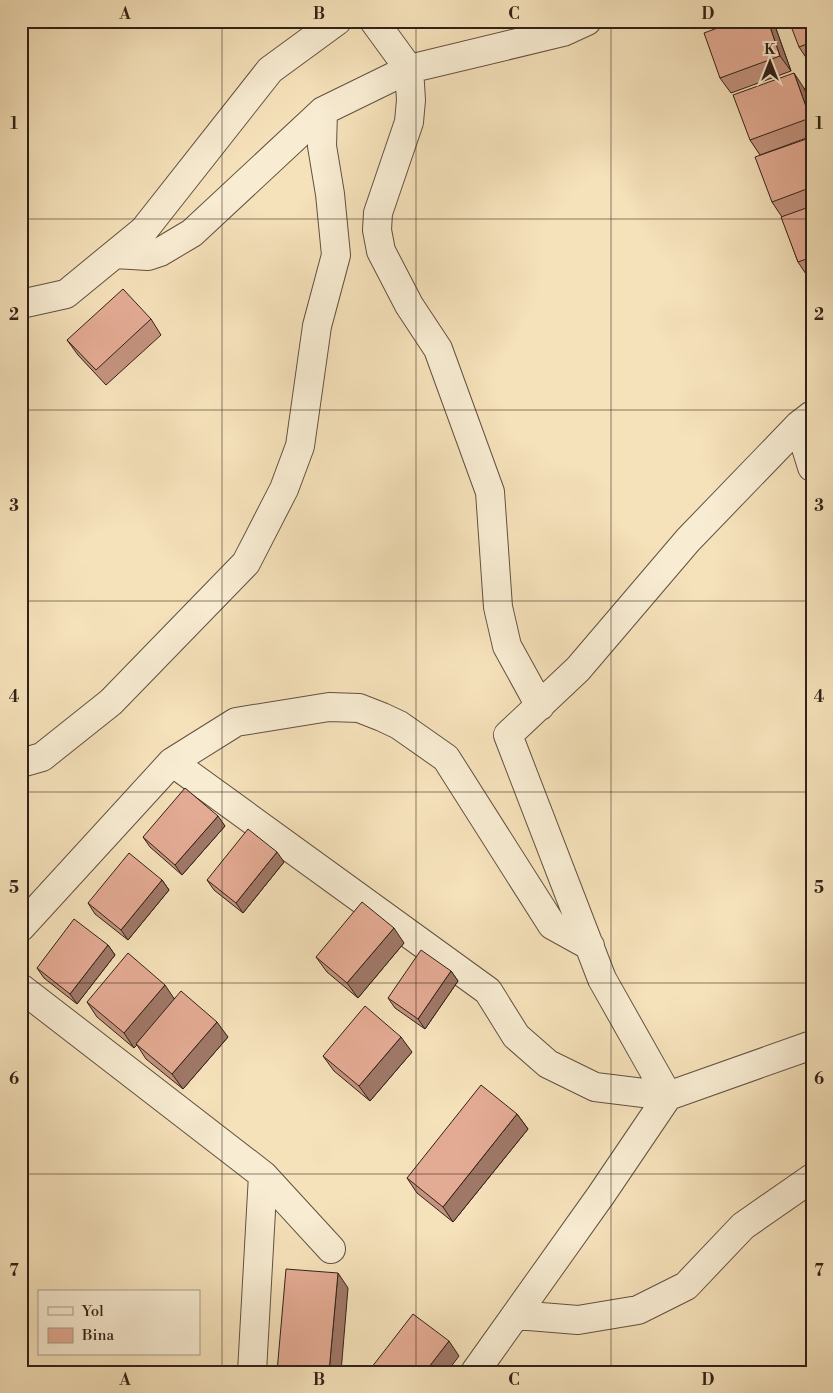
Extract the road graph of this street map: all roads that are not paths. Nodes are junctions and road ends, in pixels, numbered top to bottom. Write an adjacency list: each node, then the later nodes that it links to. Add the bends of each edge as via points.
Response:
1 (337, 21): 6 (street, via 270,70 144,230)
2 (374, 21): 4 (street)
3 (588, 21): 4 (street, via 563,32)
4 (409, 69): 5 (street); 10 (street, via 409,122 378,213 381,251 409,305 438,349 490,492 498,607 507,646)
5 (323, 111): 6 (street, via 192,234 148,256); 12 (street, via 322,146 336,255 317,326 300,446 284,489 246,562 111,702 42,757)
6 (114, 254): 7 (street, via 66,294)
7 (21, 304)
8 (805, 420): 9 (street); 10 (street, via 688,540 578,669)
9 (812, 467)
10 (540, 706): 14 (street, via 508,735)
11 (172, 762): 13 (street); 14 (street, via 236,722 329,707 359,708 398,724 446,758 552,924); 17 (street, via 488,991 516,1036 548,1064 595,1086)
12 (21, 763)
13 (21, 927)
14 (590, 946): 17 (street, via 602,979)
15 (21, 988): 18 (street)
16 (812, 1045): 17 (street)
17 (668, 1096): 21 (street)
18 (263, 1175): 20 (street); 22 (street)
19 (812, 1178): 21 (street, via 744,1226 686,1286 638,1310 578,1320)
20 (331, 1249)
21 (516, 1315): 23 (street)
22 (252, 1372)
23 (475, 1372)

